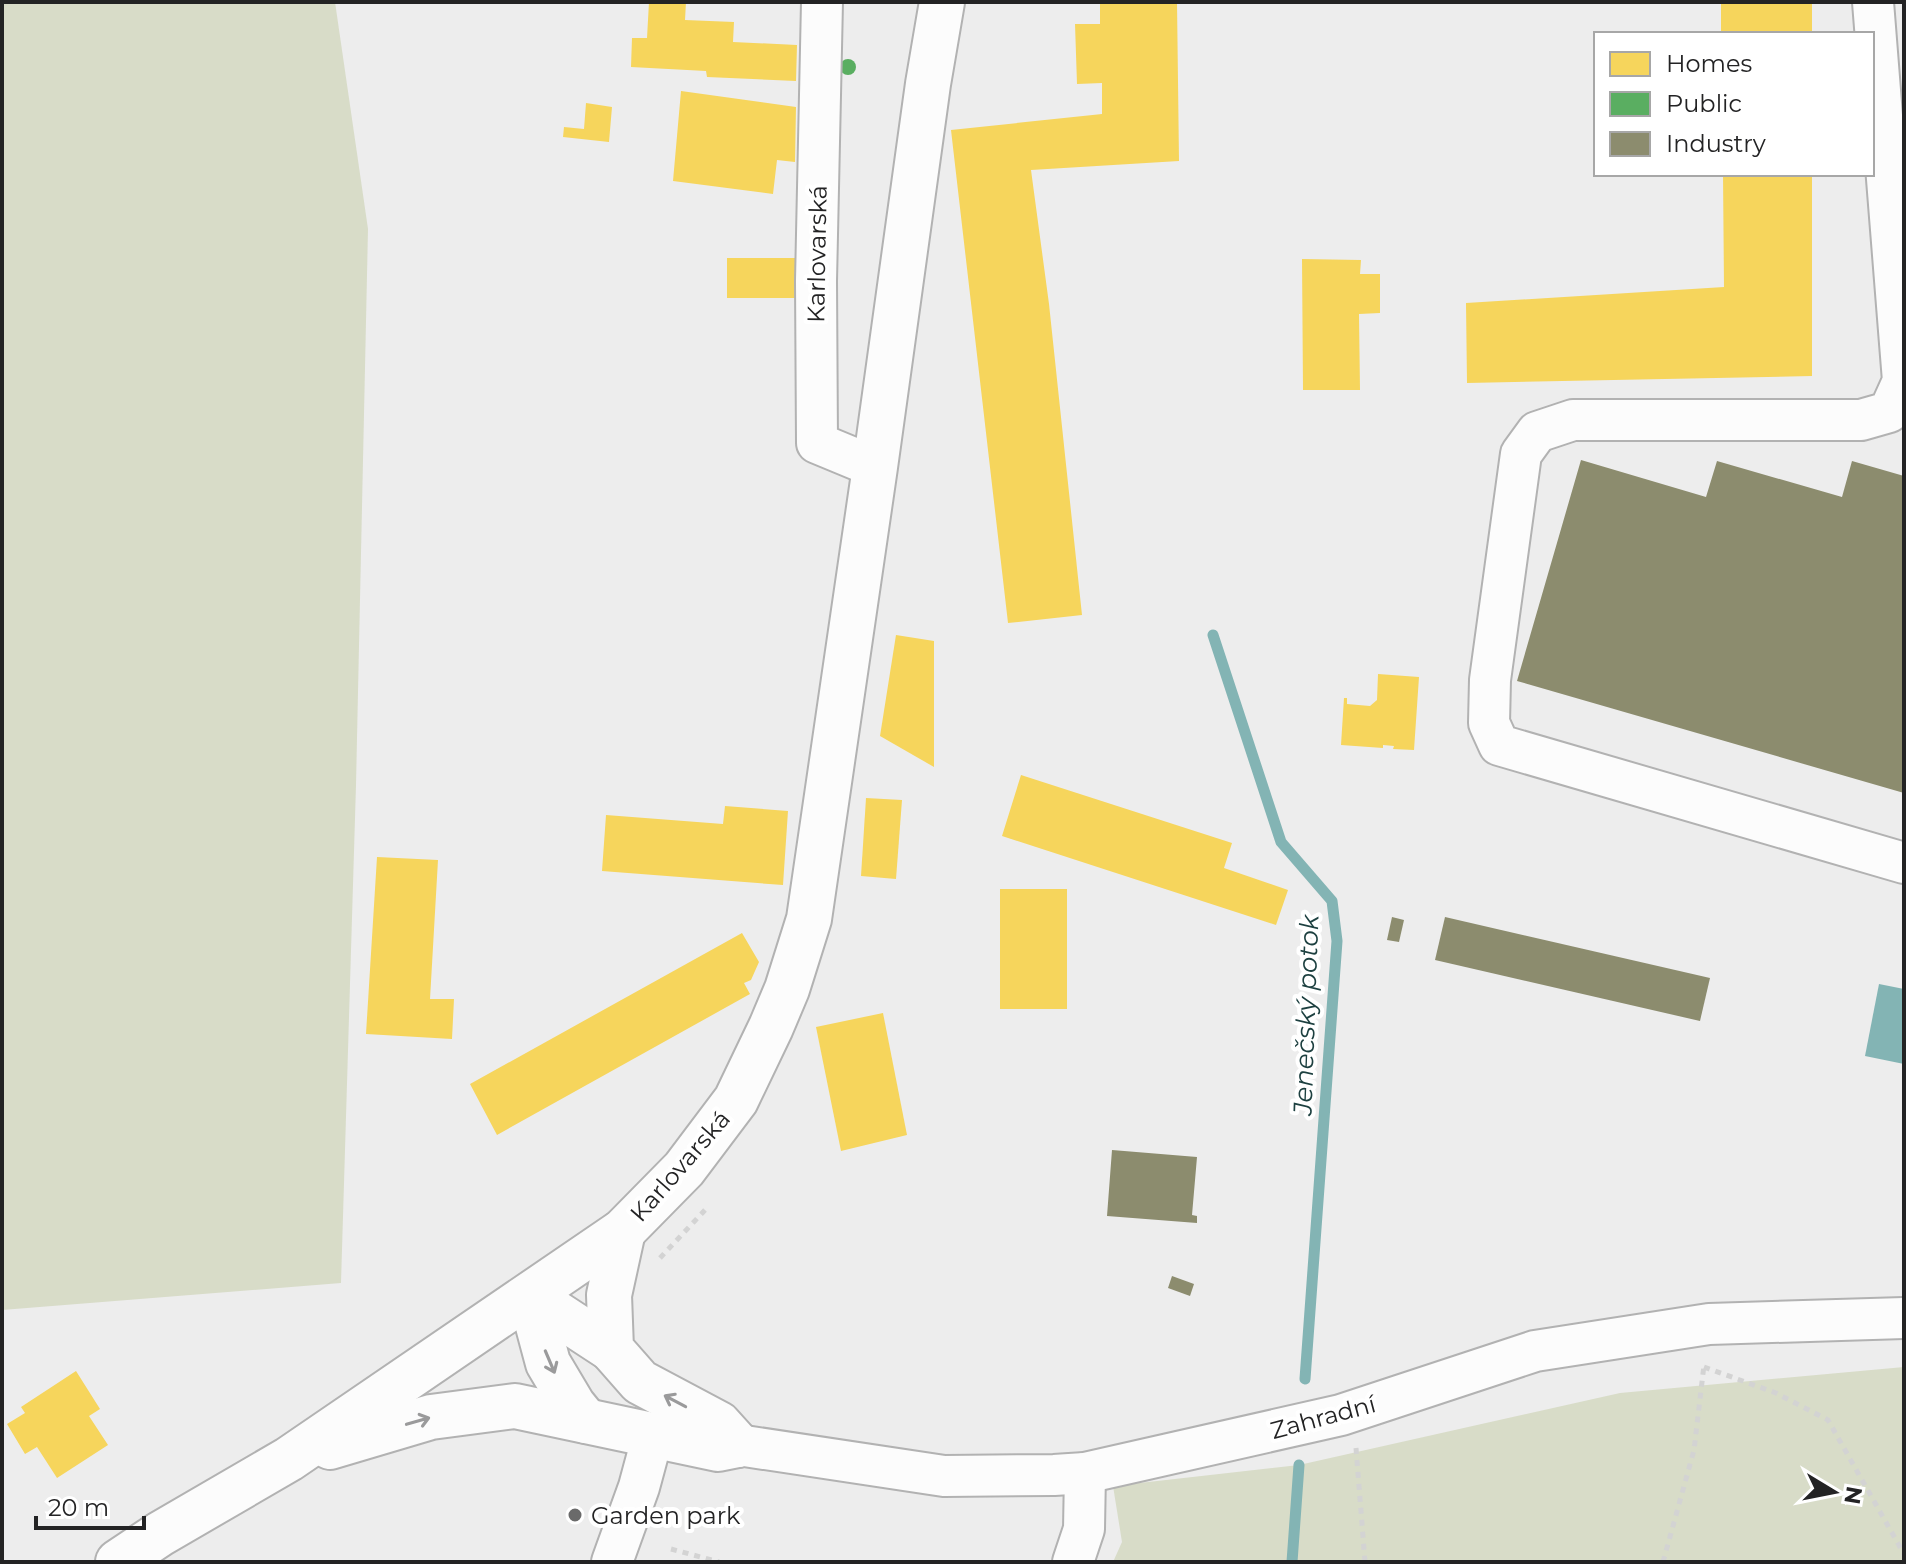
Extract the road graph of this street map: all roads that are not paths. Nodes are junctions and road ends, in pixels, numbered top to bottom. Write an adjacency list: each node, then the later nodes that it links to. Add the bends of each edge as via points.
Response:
1 (822, 2): 4 (street, Karlovarská, via 817,443)
2 (942, 2): 4 (main road, Karlovarská)
3 (1873, 2): 5 (street, via 1903,381 1889,412 1861,420 1573,420 1537,432 1521,454 1490,680 1489,723 1499,745)
4 (875, 467): 6 (main road, Karlovarská, via 801,949 736,1100 684,1169)
5 (1904, 863)
6 (623, 1231): 7 (main road, Karlovarská); 9 (main road, via 609,1295)
7 (530, 1296): 9 (main road); 10 (main road, one-way to 10, via 548,1363); 13 (main road, Karlovarská)
8 (1904, 1318): 14 (street, Zahradní, via 1709,1324 1535,1351 1354,1411)
9 (611, 1349): 12 (main road, one-way to 9, via 719,1424 640,1382)
10 (586, 1421): 11 (main road); 13 (main road, one-way to 10, via 431,1417 515,1406)
11 (653, 1435): 12 (main road, via 718,1449); 16 (street)
12 (738, 1445): 14 (street, Zahradní, via 944,1476)
13 (289, 1459): 15 (main road, Karlovarská)
14 (1085, 1473): 17 (street, via 1084,1529)
15 (118, 1562)
16 (612, 1562)
17 (1073, 1562)

